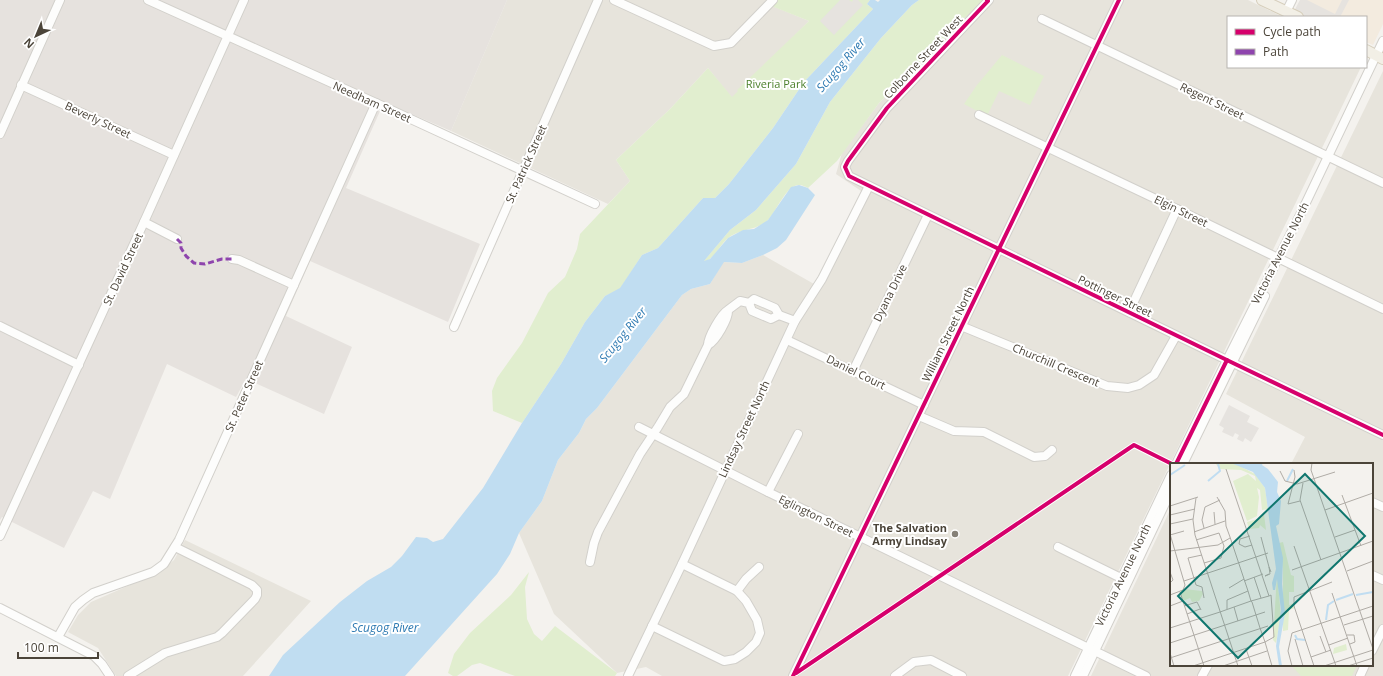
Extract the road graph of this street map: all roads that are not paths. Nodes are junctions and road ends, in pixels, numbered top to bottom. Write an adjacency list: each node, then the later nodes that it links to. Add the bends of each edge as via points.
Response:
1 (60, 0): 19 (street)
2 (148, 0): 14 (street, Needham Street)
3 (244, 0): 14 (street, St. David Street)
4 (598, 0): 27 (street, St. Patrick Street)
5 (614, 0): 6 (street, via 714,46 731,43)
6 (773, 0)
7 (989, 0): 26 (street, Colborne Street West, via 887,108)
8 (1119, 0): 16 (street, William Street North)
9 (1262, 0): 11 (main road)
10 (1292, 0): 11 (street)
11 (1286, 12): 12 (main road)
12 (1296, 16)
13 (1042, 19): 16 (street, Regent Street)
14 (227, 36): 20 (street, Needham Street); 24 (street, St. David Street)
15 (1383, 41): 18 (street, Victoria Avenue North)
16 (1097, 46): 23 (street, William Street North); 25 (street, Regent Street)
17 (1367, 50): 18 (main road)
18 (1381, 56): 25 (street, Victoria Avenue North)
19 (21, 85): 22 (street); 24 (street, Beverly Street)
20 (376, 103): 27 (street, Needham Street); 38 (street, St. Peter Street)
21 (979, 115): 23 (street, Elgin Street)
22 (0, 134)
23 (1048, 147): 31 (street, Elgin Street); 35 (street, William Street North)
24 (174, 155): 33 (street, St. David Street)
25 (1330, 158): 28 (street, Regent Street); 37 (street, Victoria Avenue North)
26 (845, 167): 29 (street, Pottinger Street, via 849,176)
27 (523, 172): 30 (street, Needham Street); 46 (street, St. Patrick Street)
28 (1383, 183)
29 (869, 186): 32 (street, Pottinger Street); 43 (street, Lindsay Street North, via 822,279)
30 (596, 204)
31 (1178, 209): 37 (street, Elgin Street); 41 (street)
32 (928, 215): 35 (street, Pottinger Street); 51 (street, Dyana Drive)
33 (144, 222): 34 (street); 50 (street, St. David Street)
34 (177, 239)
35 (999, 249): 41 (street, Pottinger Street); 45 (street, William Street North)
36 (232, 259): 38 (street)
37 (1280, 259): 40 (street, Elgin Street); 49 (street, Victoria Avenue North)
38 (294, 285): 69 (street, St. Peter Street)
39 (749, 303): 42 (street, via 754,299 775,308); 42 (street, via 752,311 771,319); 55 (street, via 740,301 728,310 728,315 713,342 708,345 684,394 670,407)
40 (1383, 309)
41 (1129, 312): 47 (street, Pottinger Street)
42 (779, 315): 43 (street)
43 (795, 321): 48 (street, Lindsay Street North)
44 (0, 326): 50 (street)
45 (961, 326): 47 (street, Churchill Crescent, via 1107,386 1128,388 1139,385 1154,375); 52 (street, William Street North)
46 (454, 327)
47 (1176, 336): 49 (street, Pottinger Street)
48 (787, 340): 51 (street, Daniel Court); 61 (street, Lindsay Street North)
49 (1230, 362): 57 (street, Pottinger Street); 59 (street, Victoria Avenue North); 60 (street, Victoria Avenue North)
50 (78, 365): 67 (street, St. David Street)
51 (853, 371): 52 (street, Daniel Court)
52 (924, 405): 53 (street, William Street North)
53 (918, 416): 58 (street, via 954,431 984,432 1034,457 1045,456); 68 (street, William Street North)
54 (639, 427): 55 (street, Eglington Street)
55 (654, 434): 61 (street, Eglington Street); 71 (street, via 640,454 601,526)
56 (798, 434): 63 (street)
57 (1383, 435)
58 (1052, 450)
59 (1177, 463)
60 (1183, 463)
61 (724, 470): 63 (street, Eglington Street); 72 (street, Lindsay Street North)
62 (1170, 480): 64 (street, Victoria Avenue North)
63 (768, 492): 68 (street, Eglington Street)
64 (1167, 494): 75 (street, Victoria Avenue North)
65 (1373, 502): 66 (street)
66 (1383, 507)
67 (0, 536)
68 (860, 537): 83 (street, Eglington Street); 89 (street, William Street North)
69 (175, 547): 81 (street, St. Peter Street, via 164,564 153,572 93,593 83,600 75,607); 87 (street, via 252,585 257,595 217,637 165,653)
70 (1058, 547): 75 (street)
71 (590, 562)
72 (682, 564): 77 (street); 79 (street, Lindsay Street North)
73 (759, 567): 77 (street)
74 (1373, 575): 76 (street)
75 (1125, 580): 83 (street, Victoria Avenue North)
76 (1383, 580)
77 (737, 591): 79 (street, via 757,620 760,633 756,642 735,659 724,661)
78 (0, 608): 81 (street)
79 (652, 626): 88 (street, Lindsay Street North)
80 (1383, 629): 82 (street)
81 (58, 637): 86 (street, via 98,658)
82 (1373, 649)
83 (1092, 650): 92 (street, Victoria Avenue North); 93 (street, Victoria Avenue North); 94 (street, Eglington Street)
84 (1207, 666): 95 (street)
85 (1365, 666): 96 (street)
86 (110, 676)
87 (128, 676)
88 (628, 676)
89 (793, 676)
90 (895, 676): 91 (street, via 914,662 931,660)
91 (962, 676)
92 (1075, 676)
93 (1083, 676)
94 (1146, 676)
95 (1202, 676)
96 (1360, 676)

